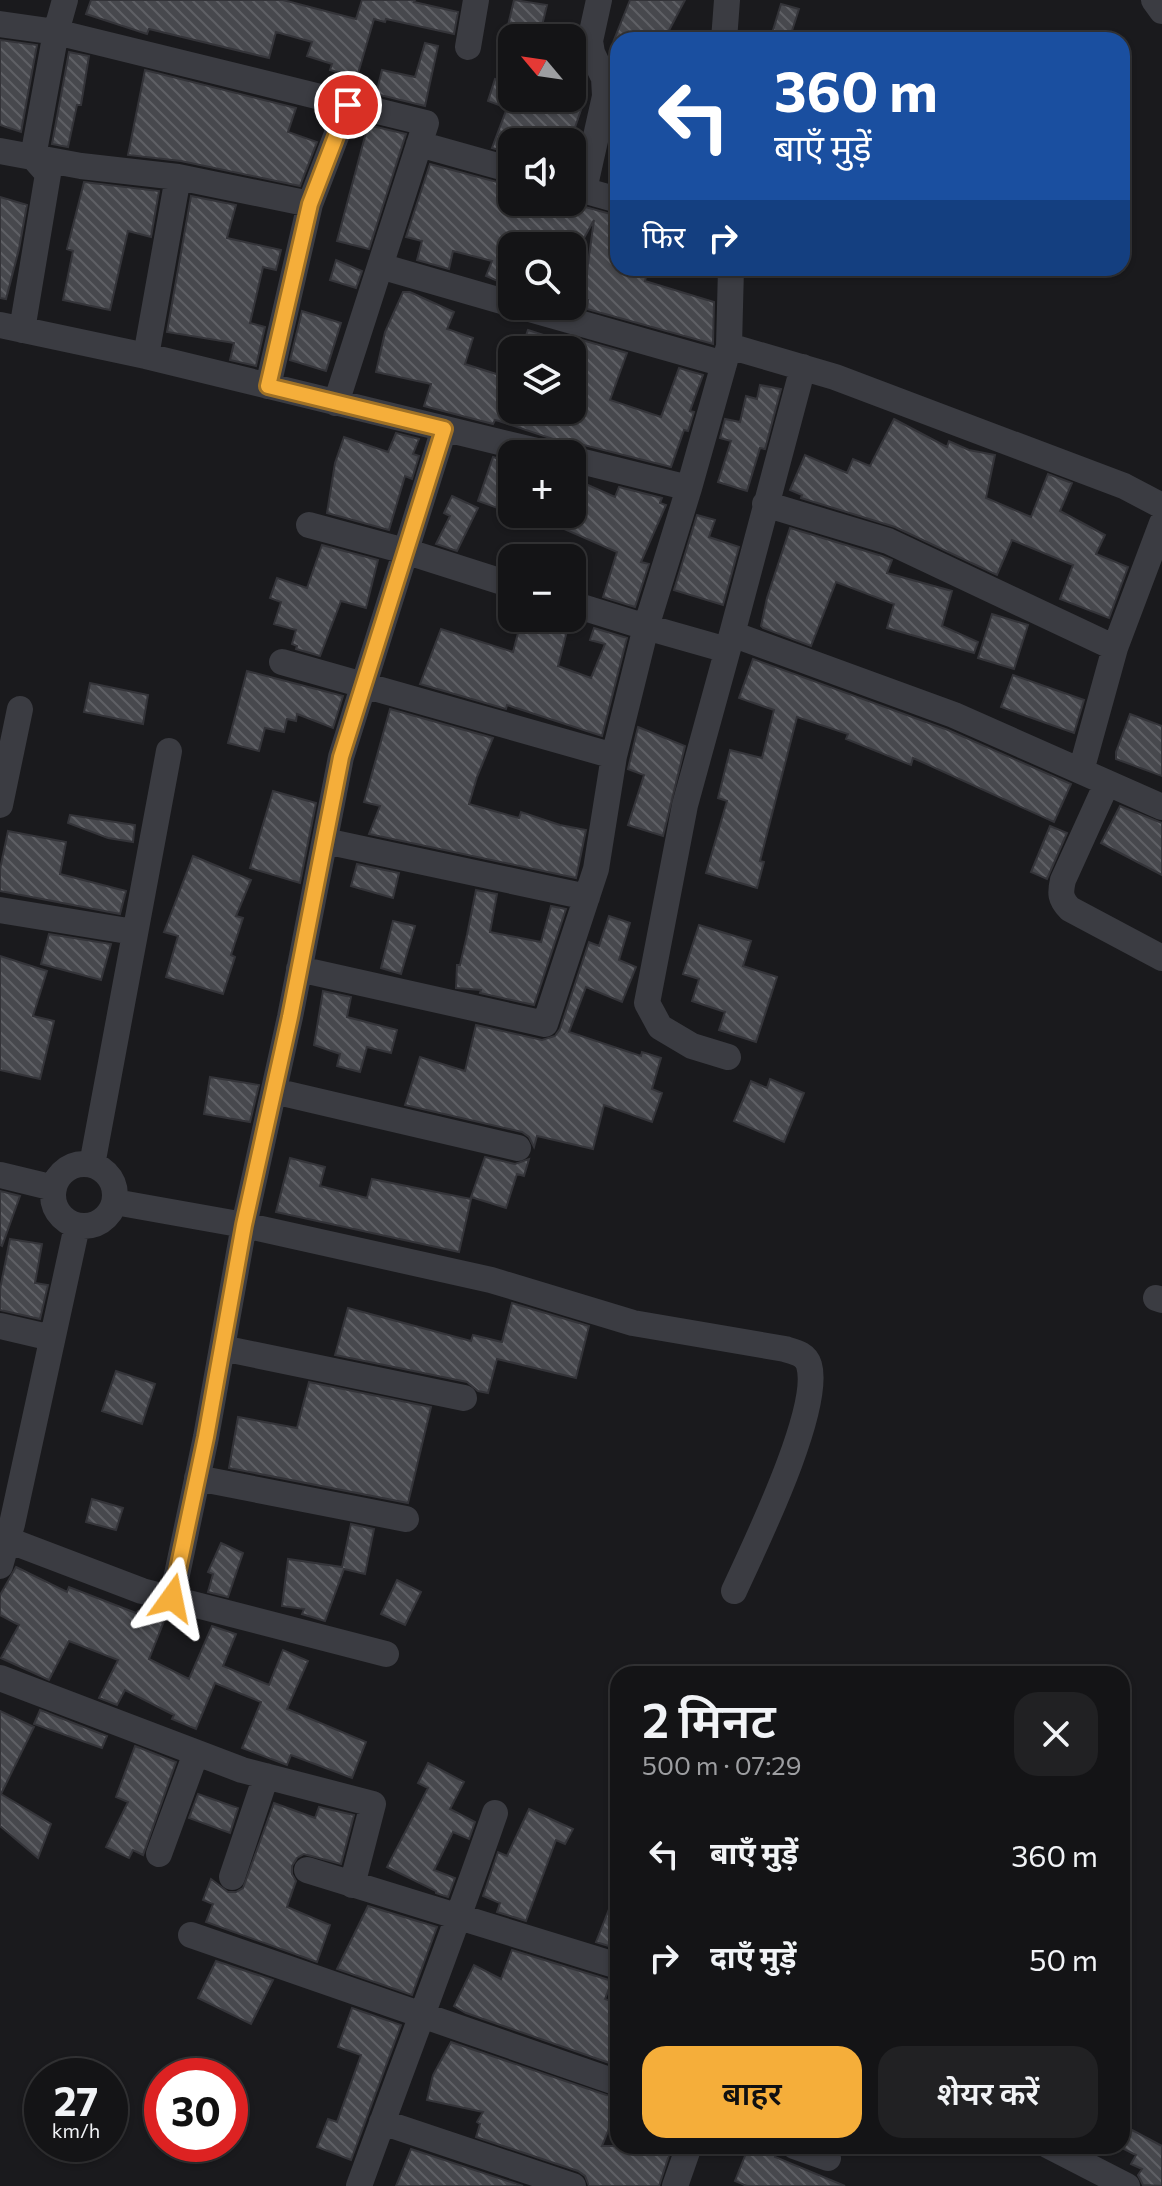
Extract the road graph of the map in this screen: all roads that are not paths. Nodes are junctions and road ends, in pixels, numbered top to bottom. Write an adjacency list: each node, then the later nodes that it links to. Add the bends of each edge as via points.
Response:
1 (65, 0): 8 (street)
2 (476, 0): 10 (street)
3 (599, 0): 15 (street, via 590,41 605,96)
4 (727, 0): 9 (street)
5 (1154, 0): 6 (street)
6 (1162, 11)
7 (0, 24): 8 (street)
8 (56, 32): 11 (street); 14 (street)
9 (725, 32)
10 (468, 47)
11 (348, 105): 12 (street, via 426,123); 20 (street)
12 (419, 144): 16 (street); 21 (street)
13 (0, 151): 14 (street)
14 (33, 157): 17 (street); 25 (street, via 48,174)
15 (586, 161)
16 (498, 166)
17 (178, 177): 20 (street); 27 (street)
18 (586, 191): 19 (street)
19 (610, 198)
20 (310, 204): 29 (street)
21 (380, 266): 23 (street); 30 (street)
22 (731, 276): 26 (street)
23 (498, 300)
24 (578, 320): 26 (street)
25 (11, 327): 27 (street)
26 (727, 355): 28 (street); 34 (street)
27 (146, 356): 29 (street)
28 (803, 367): 35 (street); 36 (street, via 1124,486)
29 (268, 386): 30 (street)
30 (336, 403): 31 (street)
31 (444, 429): 32 (street); 39 (street)
32 (498, 442)
33 (586, 462): 34 (street)
34 (689, 488): 42 (street)
35 (765, 504): 43 (street); 44 (street, via 888,541)
36 (1162, 506)
37 (1162, 523): 44 (street)
38 (309, 525): 39 (street)
39 (405, 551): 40 (street); 46 (street)
40 (498, 581)
41 (586, 608): 42 (street)
42 (646, 627): 43 (street); 49 (street)
43 (730, 642): 50 (street, via 954,715); 60 (street, via 685,805 647,1003 660,1027 692,1046)
44 (1115, 648): 50 (street)
45 (282, 662): 46 (street)
46 (363, 687): 49 (street); 54 (street, via 341,757)
47 (20, 709): 52 (street)
48 (169, 751): 57 (street)
49 (614, 756): 55 (street)
50 (1081, 771): 51 (street)
51 (1107, 783): 53 (street); 58 (street, via 1063,880 1062,902)
52 (0, 805)
53 (1162, 807)
54 (325, 841): 55 (street); 59 (street)
55 (587, 897): 59 (street, via 545,1024)
56 (0, 910): 57 (street)
57 (134, 932): 63 (street)
58 (1162, 958)
59 (299, 969): 61 (street)
60 (728, 1057)
61 (274, 1091): 62 (street); 67 (street)
62 (518, 1148)
63 (92, 1165): 65 (street, via 72,1166); 66 (street, via 114,1183)
64 (0, 1175): 65 (street)
65 (54, 1188): 68 (street, via 61,1216)
66 (115, 1202): 67 (street); 68 (street, via 97,1225)
67 (244, 1225): 71 (street); 78 (street, via 491,1280 633,1323 785,1349 804,1357 809,1388 795,1449)
68 (77, 1226): 70 (street)
69 (0, 1326): 70 (street)
70 (52, 1338): 74 (street)
71 (222, 1348): 72 (street); 73 (street)
72 (464, 1398)
73 (197, 1478): 75 (street); 79 (street)
74 (11, 1479): 76 (street)
75 (406, 1519)
76 (8, 1540): 77 (street); 79 (street)
77 (0, 1566)
78 (734, 1591)
79 (172, 1598): 80 (street)
80 (386, 1654)
81 (0, 1678): 82 (street)
82 (196, 1753): 83 (street); 85 (street)
83 (266, 1776): 87 (street); 88 (street, via 373,1804)
84 (495, 1813): 89 (street)
85 (159, 1854)
86 (307, 1870): 88 (street)
87 (232, 1877)
88 (352, 1885): 89 (street)
89 (459, 1918): 91 (street); 92 (street)
90 (191, 1935): 92 (street)
91 (610, 1964)
92 (421, 2014): 93 (street); 94 (street)
93 (610, 2080)
94 (382, 2122): 99 (street); 100 (street)
95 (686, 2154): 101 (street)
96 (817, 2154): 98 (street)
97 (1065, 2154): 102 (street)
98 (828, 2158)
99 (359, 2186)
100 (573, 2186)
101 (675, 2186)
102 (1127, 2186)

